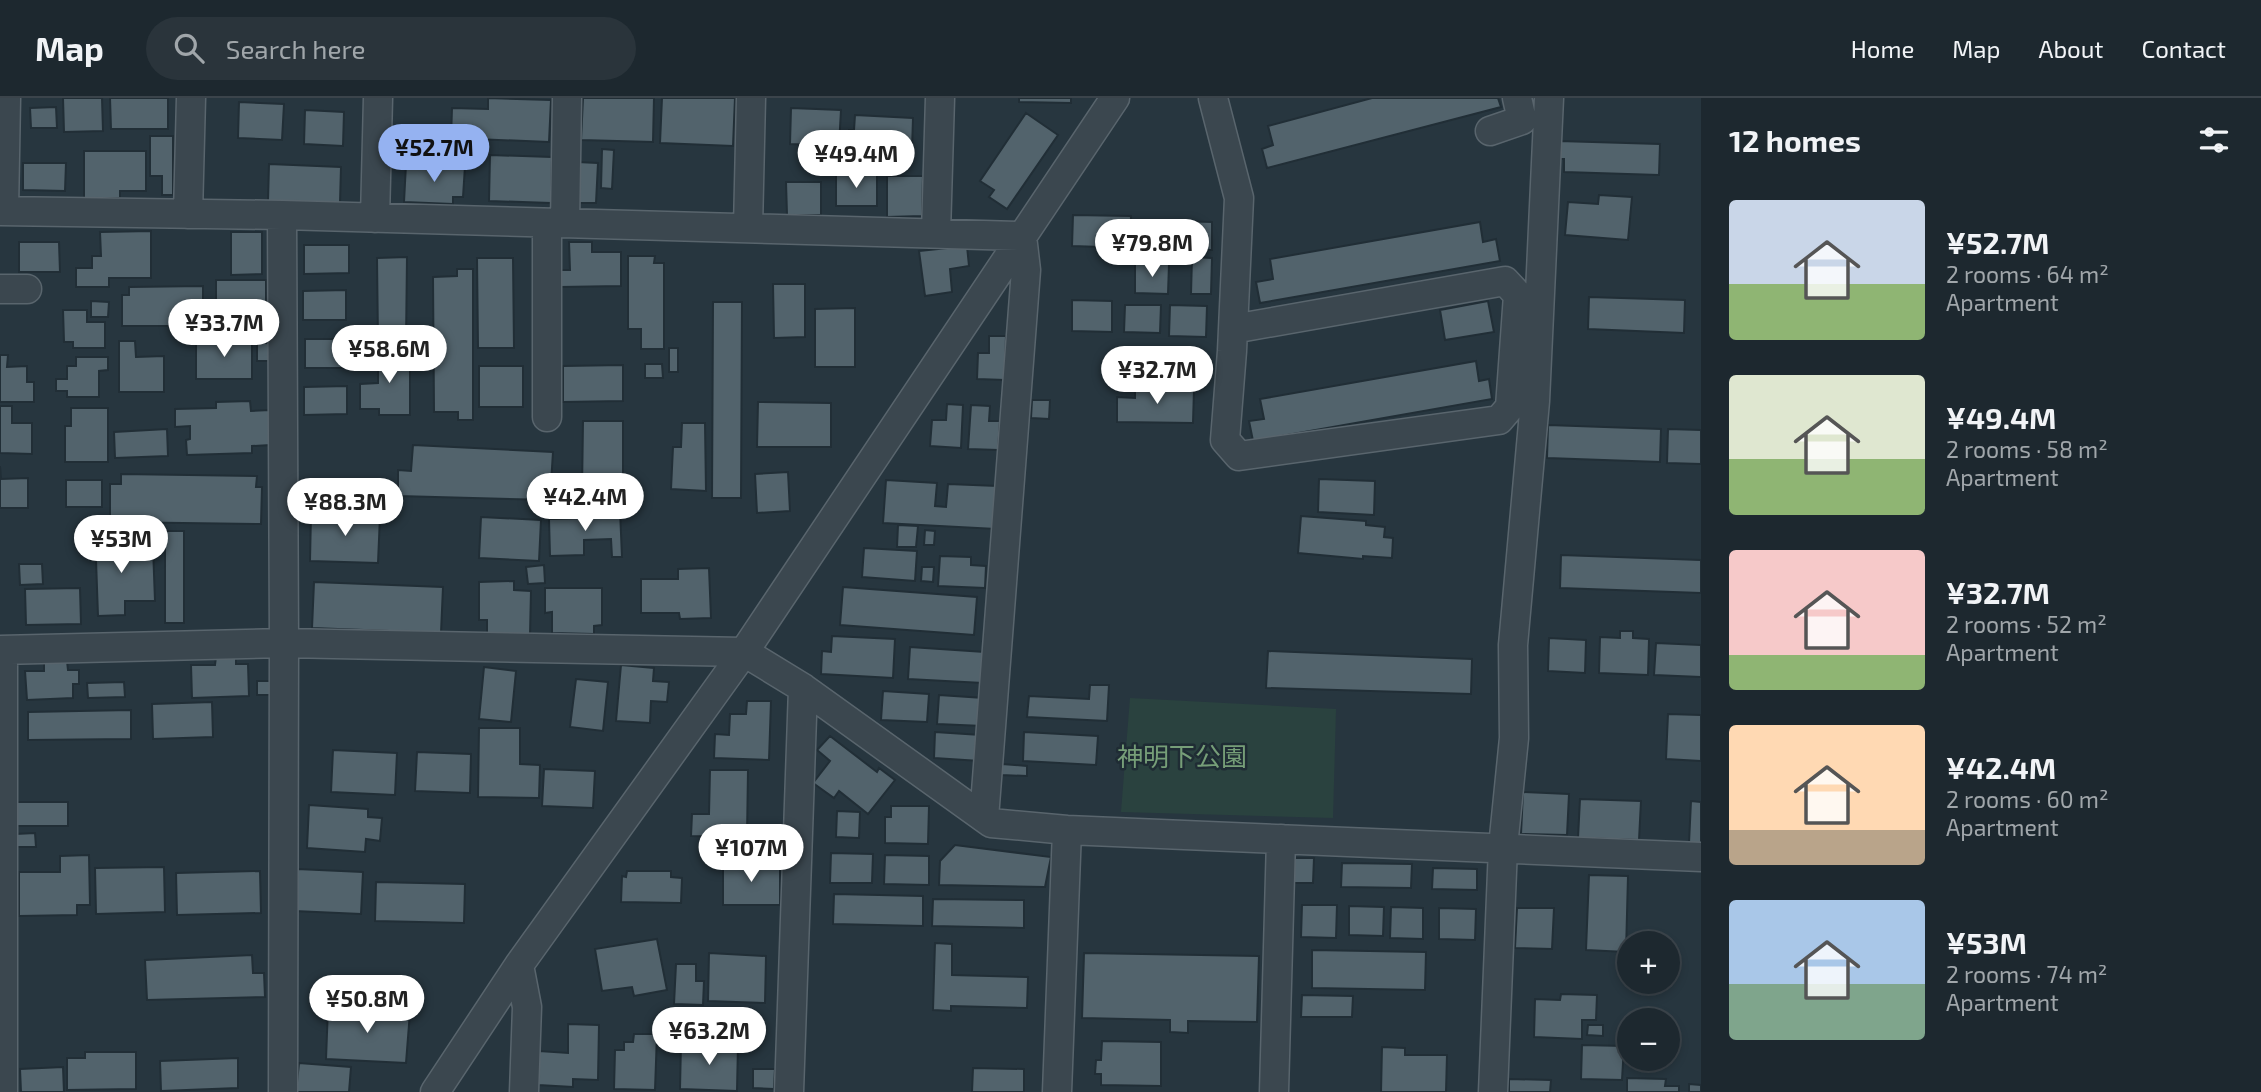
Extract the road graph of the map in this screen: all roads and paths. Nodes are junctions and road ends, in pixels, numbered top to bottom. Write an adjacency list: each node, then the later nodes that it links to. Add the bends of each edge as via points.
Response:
1 (6, 98): 12 (street)
2 (191, 98): 13 (street)
3 (378, 98): 15 (street)
4 (567, 98): 16 (street)
5 (751, 98): 17 (street)
6 (940, 98): 18 (street)
7 (1115, 98): 19 (street)
8 (1213, 98): 20 (street, via 1238,198)
9 (1517, 98): 11 (street, via 1522,120)
10 (1549, 98): 29 (street, via 1535,401 1513,645 1514,738)
11 (1490, 131)
12 (2, 211): 13 (street)
13 (188, 214): 14 (street)
14 (282, 215): 15 (street); 22 (street)
15 (375, 218): 16 (street)
16 (556, 223): 17 (street); 21 (street)
17 (748, 228): 18 (street)
18 (936, 233): 19 (street)
19 (1021, 236): 24 (street); 26 (street, via 1026,270)
20 (1233, 329): 20 (street, via 1225,440 1239,456 1499,420 1510,407 1518,295 1505,281)
21 (547, 417)
22 (284, 642): 23 (street); 24 (street); 33 (street)
23 (1, 650): 32 (street)
24 (744, 652): 25 (street); 31 (street)
25 (803, 688): 26 (street); 36 (street)
26 (984, 818): 27 (street, via 991,823)
27 (1067, 830): 28 (street); 37 (street)
28 (1281, 839): 29 (street); 38 (street)
29 (1503, 847): 30 (street); 39 (street)
30 (1701, 857)
31 (519, 965): 34 (street); 35 (street, via 527,1007)
32 (3, 1092)
33 (284, 1092)
34 (435, 1092)
35 (524, 1092)
36 (789, 1092)
37 (1057, 1092)
38 (1274, 1092)
39 (1493, 1092)

